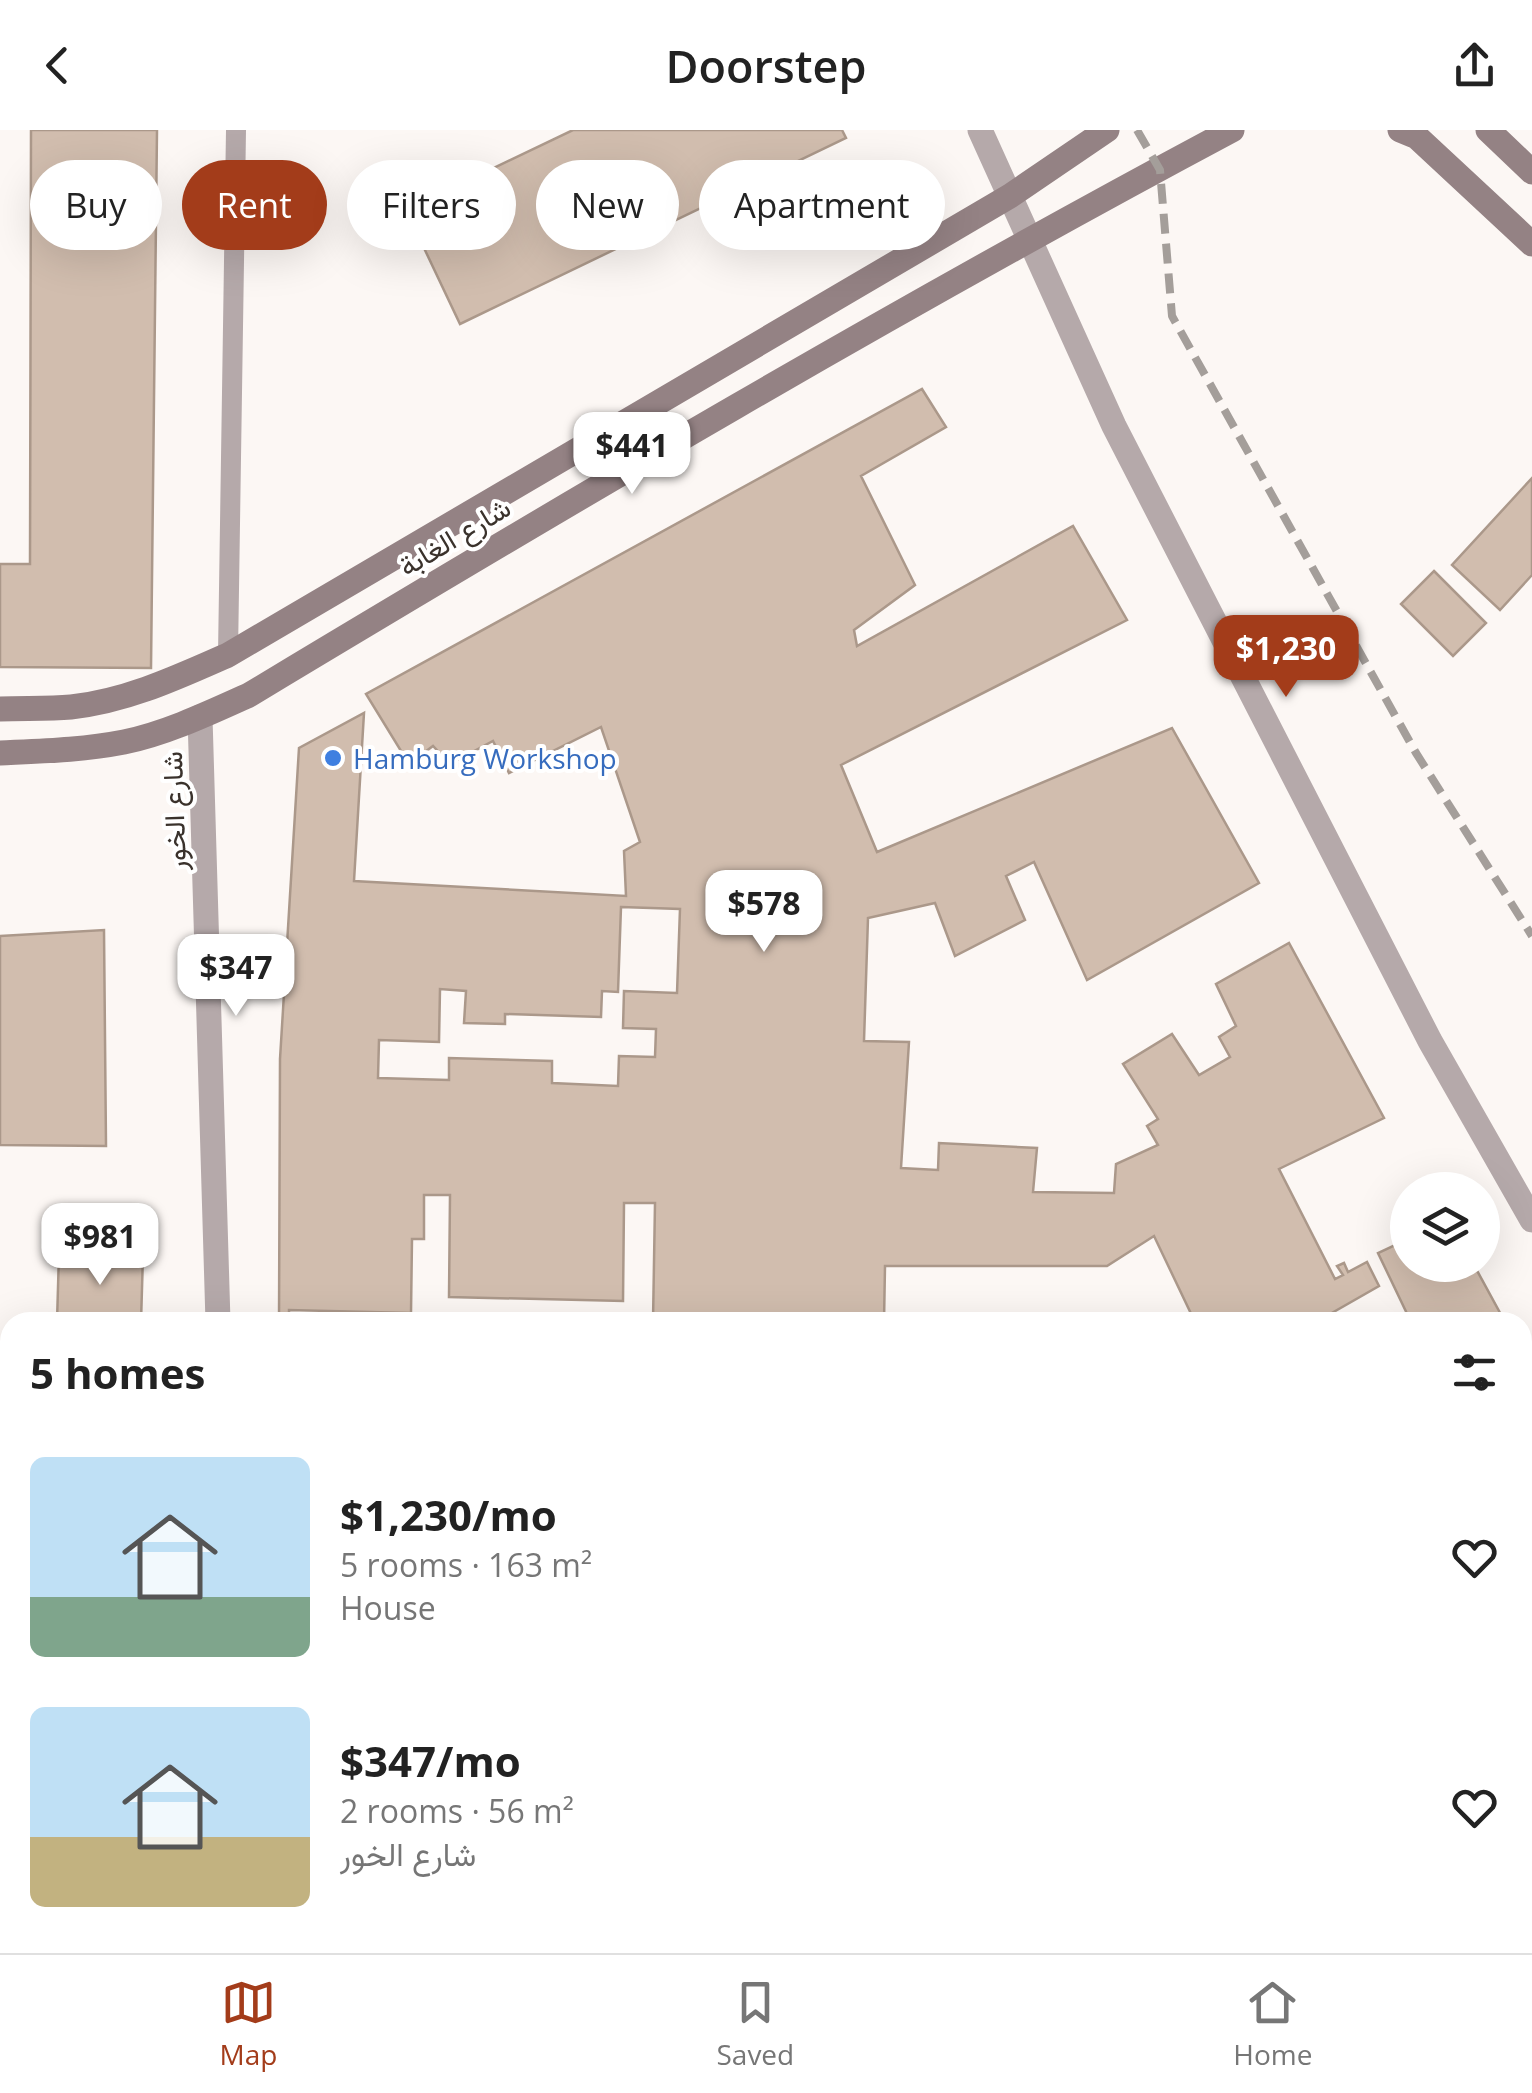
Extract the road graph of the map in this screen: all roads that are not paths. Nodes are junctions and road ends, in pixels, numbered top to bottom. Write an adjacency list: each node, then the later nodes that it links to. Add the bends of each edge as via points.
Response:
1 (236, 130): 11 (lane)
2 (980, 130): 8 (street)
3 (1107, 130): 8 (main road, شارع الغابة)
4 (1232, 130): 9 (main road, شارع الغابة)
5 (1400, 130): 10 (main road, via 1417,137)
6 (1488, 130): 7 (main road)
7 (1532, 172)
8 (1010, 196): 9 (street); 11 (main road, شارع الغابة)
9 (1030, 240): 13 (main road, شارع الغابة); 15 (street, via 1114,426 1430,1041)
10 (1532, 244)
11 (228, 655): 12 (main road, شارع الغابة, via 109,700)
12 (0, 709)
13 (200, 718): 14 (main road, شارع الغابة, via 128,741); 16 (street, شارع الخور)
14 (0, 753)
15 (1532, 1220)
16 (218, 1312)

